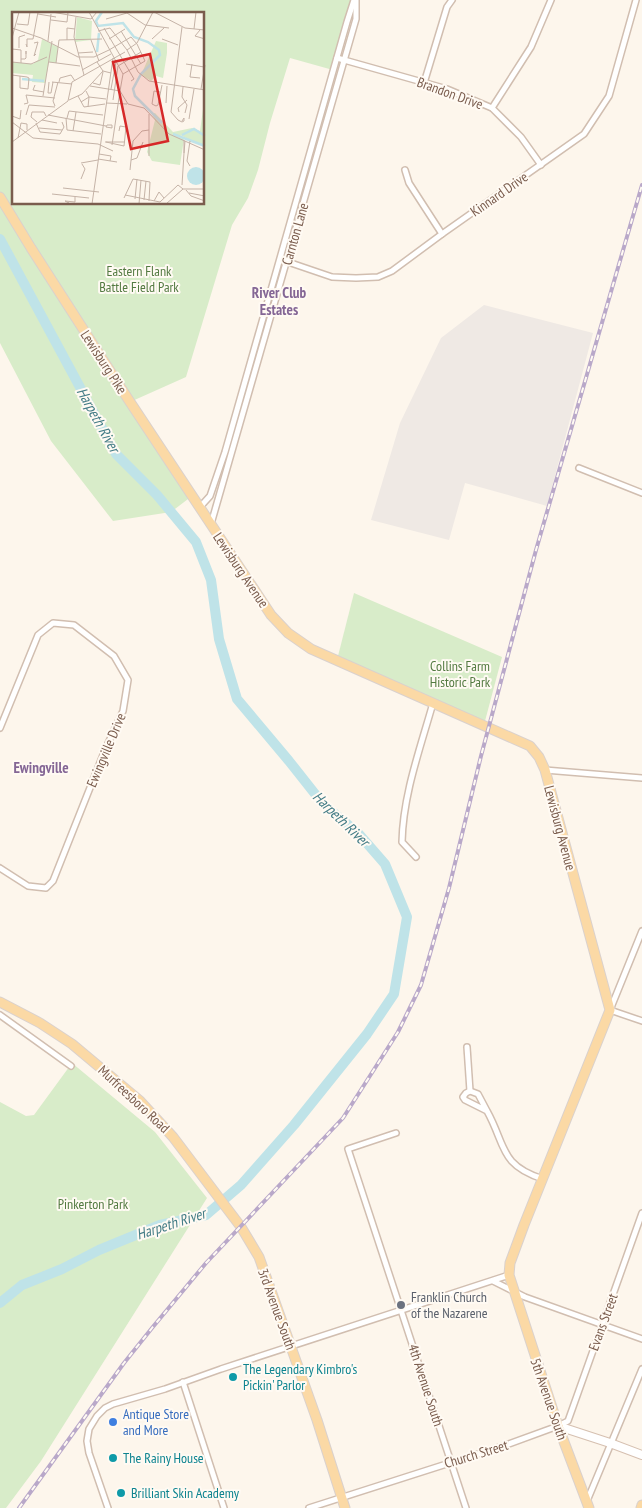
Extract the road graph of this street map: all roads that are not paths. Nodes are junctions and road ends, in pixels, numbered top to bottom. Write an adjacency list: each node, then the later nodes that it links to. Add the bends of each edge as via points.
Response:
1 (355, 0): 5 (street, Carnton Lane); 6 (street, Carnton Lane, via 356,19)
2 (452, 0): 7 (street)
3 (551, 0): 8 (street, via 531,47)
4 (636, 0): 9 (street, Kinnard Drive, via 609,96 584,134)
5 (337, 58): 6 (street, Brandon Drive); 13 (street, Carnton Lane)
6 (345, 59): 7 (street, Brandon Drive); 14 (street, Carnton Lane)
7 (424, 83): 8 (street, Brandon Drive)
8 (492, 108): 9 (street, Brandon Drive, via 521,137)
9 (541, 164): 12 (street, Kinnard Drive)
10 (405, 170): 12 (street, via 409,183)
11 (0, 196): 17 (main road, Lewisburg Pike)
12 (442, 234): 14 (street, Kinnard Drive, via 392,271 378,276 332,277)
13 (279, 259): 14 (street, Kinnard Drive); 17 (street, Carnton Lane, via 220,469 210,496)
14 (287, 262): 18 (street, Carnton Lane)
15 (579, 468): 16 (street)
16 (642, 493)
17 (200, 507): 18 (main road, Lewisburg Pike)
18 (211, 525): 19 (main road, Lewisburg Avenue, via 271,615 288,633 311,649)
19 (433, 703): 21 (main road, Lewisburg Avenue, via 530,746 540,757); 23 (street, via 402,820 402,842)
20 (0, 728): 24 (street, Ewingville Drive, via 38,635 53,623 74,625 114,656 128,680 123,711 53,881 46,888 28,886)
21 (545, 770): 22 (street); 28 (main road, Lewisburg Avenue)
22 (642, 778)
23 (416, 857)
24 (0, 868)
25 (642, 931): 26 (street)
26 (640, 942): 28 (street)
27 (0, 1002): 39 (main road, Murfreesboro Road, via 72,1044 140,1101 173,1137)
28 (610, 1010): 30 (street); 36 (main road)
29 (0, 1015): 32 (street)
30 (642, 1021)
31 (467, 1047): 33 (street)
32 (71, 1066)
33 (470, 1091): 34 (street, via 478,1094); 34 (street, via 464,1100)
34 (487, 1111): 36 (street, via 508,1159 529,1174)
35 (396, 1133): 43 (street, 4th Avenue South, via 348,1149)
36 (543, 1179): 40 (main road, via 510,1263)
37 (642, 1213): 38 (street, Evans Street)
38 (641, 1222): 44 (street, Evans Street)
39 (240, 1225): 46 (main road, 3rd Avenue South, via 258,1257)
40 (509, 1275): 41 (street); 42 (main road)
41 (492, 1281): 42 (street); 43 (street)
42 (512, 1290): 44 (street); 49 (main road, 5th Avenue South)
43 (401, 1311): 46 (street); 52 (street, 4th Avenue South)
44 (603, 1324): 45 (street); 49 (street, Evans Street, via 568,1421)
45 (642, 1339)
46 (291, 1347): 48 (street); 53 (main road, 3rd Avenue South)
47 (642, 1369): 50 (street)
48 (183, 1382): 55 (street, via 113,1404 97,1416 89,1429 86,1441); 56 (street)
49 (558, 1426): 50 (main road); 52 (street, Church Street); 54 (main road, 5th Avenue South)
50 (610, 1442): 51 (main road); 54 (street)
51 (642, 1455)
52 (451, 1462): 53 (street, Church Street); 59 (street, 4th Avenue South)
53 (341, 1497): 57 (street, Church Street); 58 (main road, 3rd Avenue South)
54 (588, 1505)
55 (108, 1508)
56 (224, 1508)
57 (309, 1508)
58 (345, 1508)
59 (466, 1508)

